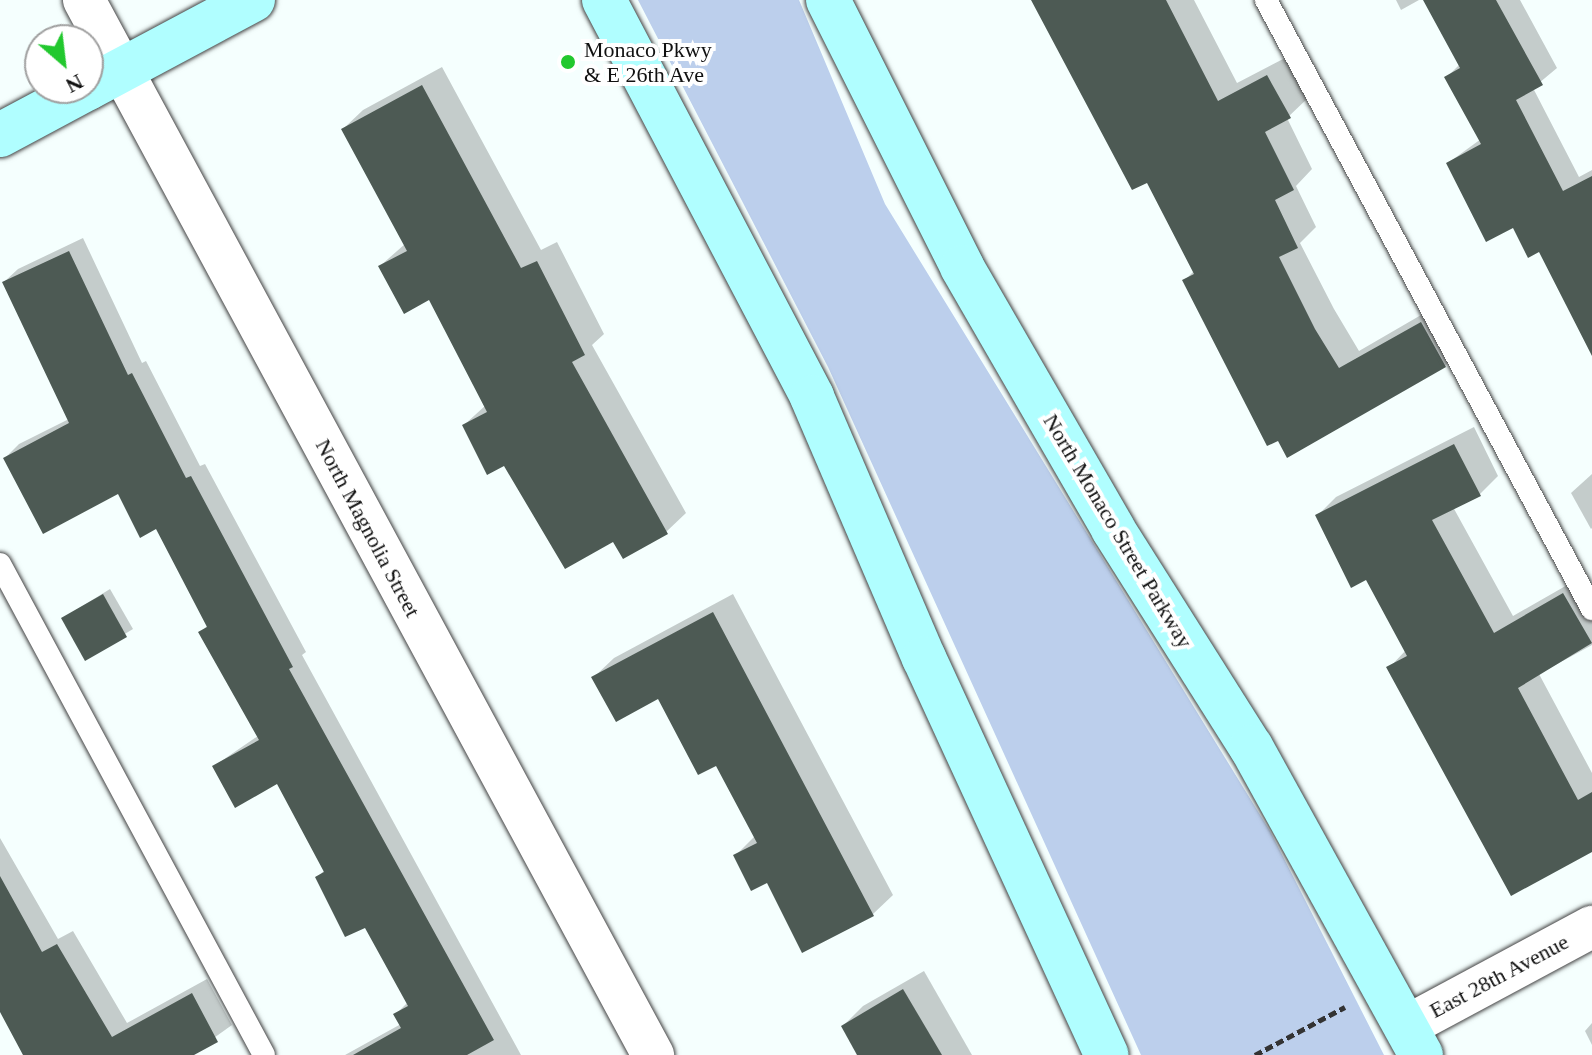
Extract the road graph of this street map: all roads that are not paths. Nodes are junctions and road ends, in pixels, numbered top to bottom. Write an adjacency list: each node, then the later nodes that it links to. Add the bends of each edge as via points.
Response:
1 (84, 0): 6 (street, North Magnolia Street)
2 (253, 0): 7 (main road)
3 (604, 0): 17 (main road, via 812,397 937,687)
4 (828, 0): 14 (main road, North Monaco Street Parkway, via 962,267 1113,529 1251,747)
5 (1266, 0): 12 (lane)
6 (88, 24)
7 (104, 79)
8 (104, 91): 16 (street, North Magnolia Street)
9 (58, 104): 10 (main road)
10 (0, 135)
11 (0, 564): 15 (lane)
12 (1592, 609)
13 (1592, 927): 14 (street, East 28th Avenue)
14 (1414, 1041)
15 (264, 1055)
16 (653, 1055)
17 (1107, 1055)

